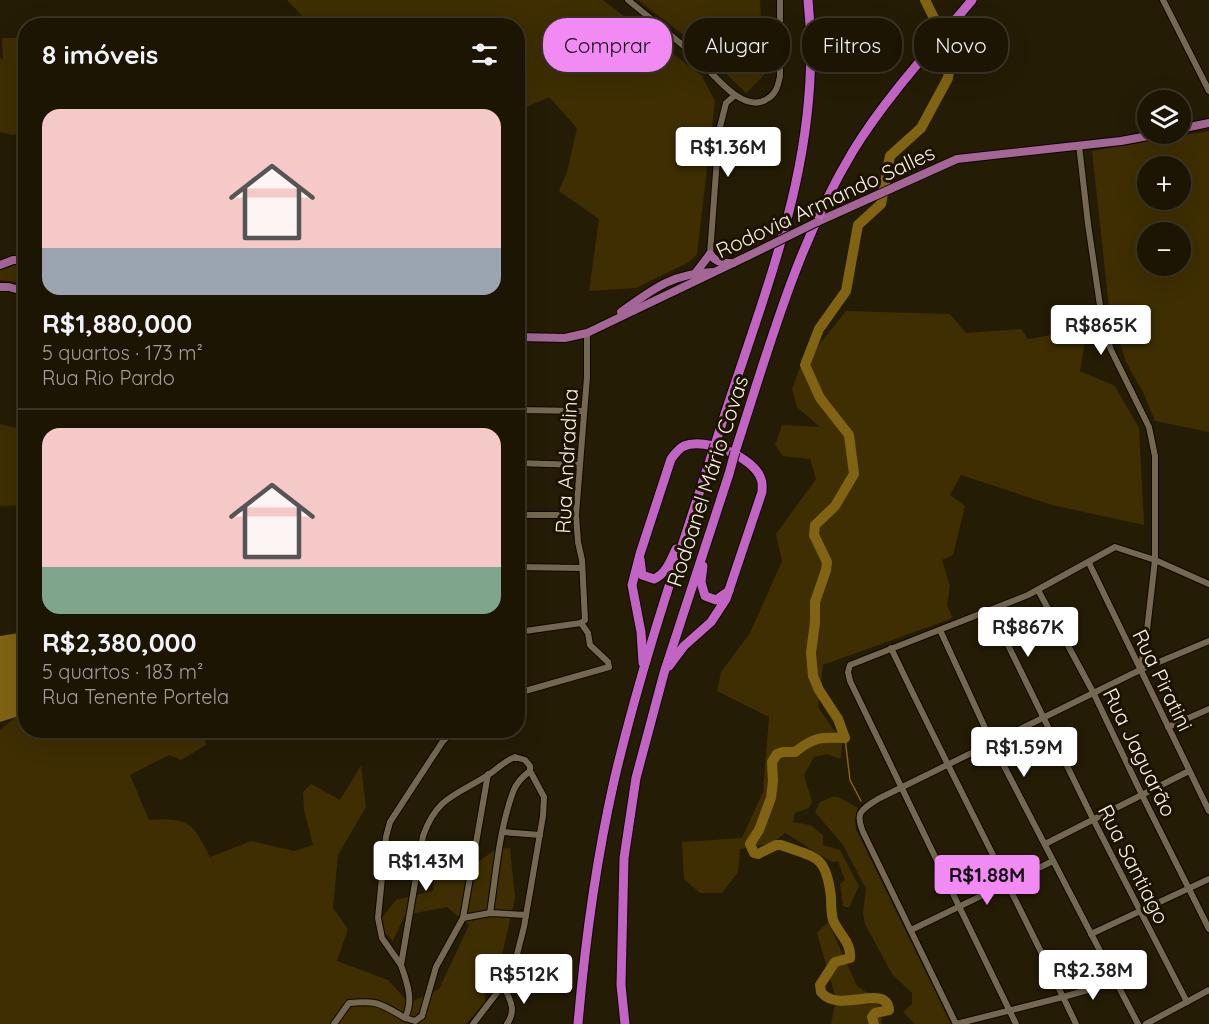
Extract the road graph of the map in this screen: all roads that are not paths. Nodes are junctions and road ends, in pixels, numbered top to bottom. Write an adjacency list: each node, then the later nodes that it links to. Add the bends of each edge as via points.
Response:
1 (628, 0): 7 (street, via 694,55)
2 (780, 0): 7 (street, via 778,87 765,101 756,103)
3 (808, 0): 29 (highway, Rodoanel Mário Covas, bridge, via 811,71 802,161 774,265)
4 (972, 0): 30 (highway, Rodoanel Mário Covas, bridge, via 872,123 813,227 783,304)
5 (1163, 0): 6 (street)
6 (1209, 91)
7 (734, 96): 12 (street, via 726,104 719,130)
8 (1208, 123): 9 (main road)
9 (1191, 127)
10 (1137, 137): 11 (main road, Rodovia Armando Salles)
11 (1079, 146): 14 (main road, Rodovia Armando Salles, bridge, via 969,156 933,168); 32 (street, via 1103,326 1153,442)
12 (710, 254): 14 (main road, via 718,262); 16 (main road); 18 (main road)
13 (18, 260): 15 (main road)
14 (734, 263): 17 (main road, Rodovia Armando Salles)
15 (0, 265)
16 (708, 268): 17 (main road); 18 (main road); 19 (main road)
17 (719, 270): 19 (main road, Rodovia Armando Salles)
18 (696, 273): 19 (main road); 20 (main road, via 677,277)
19 (688, 285): 20 (main road, Rodovia Armando Salles)
20 (609, 321): 21 (main road, Rodovia Armando Salles)
21 (587, 333): 22 (main road, Rodovia Armando Salles, via 565,338); 24 (street, Rua Andradina)
22 (525, 337)
23 (525, 410): 24 (street)
24 (583, 411): 26 (street, Rua Andradina)
25 (525, 463): 26 (street)
26 (579, 465): 28 (street, Rua Andradina)
27 (525, 515): 28 (street)
28 (576, 515): 35 (street, Rua Andradina)
29 (687, 528): 31 (highway, via 665,569 654,579 642,575); 45 (highway, Rodoanel Mário Covas)
30 (707, 541): 37 (highway, via 702,591 716,600); 47 (highway, Rodoanel Mário Covas)
31 (639, 554): 37 (highway, via 676,452 684,446 706,445 744,458 763,481 762,492); 45 (highway, via 632,585)
32 (1155, 560): 33 (street, via 1115,548); 36 (street); 46 (street)
33 (1089, 562): 38 (street); 46 (street, Rua Piratini)
34 (525, 567): 35 (street)
35 (582, 568): 40 (street, Rua Andradina, via 585,620)
36 (1209, 584)
37 (730, 589): 47 (highway, via 716,616 684,646)
38 (1038, 590): 39 (street); 49 (street, Rua Jaguarão)
39 (989, 611): 41 (street); 51 (street, Rua Santiago)
40 (581, 623): 42 (street); 48 (street, via 590,645 609,667)
41 (940, 630): 44 (street); 54 (street)
42 (525, 631)
43 (1209, 641): 46 (street)
44 (891, 648): 55 (street); 59 (street, via 850,664 848,672)
45 (644, 669): 89 (highway, Rodoanel Mário Covas, via 601,846 584,954)
46 (1140, 670): 49 (street); 52 (street, Rua Piratini)
47 (664, 673): 90 (highway, Rodoanel Mário Covas, via 636,778 624,858 621,985)
48 (525, 691)
49 (1093, 692): 51 (street); 60 (street, Rua Jaguarão)
50 (1209, 709): 52 (street)
51 (1043, 718): 54 (street); 62 (street, Rua Santiago)
52 (1168, 727): 57 (street, Rua Piratini)
53 (446, 738): 78 (street, via 390,822 386,837 378,918 382,938)
54 (992, 743): 55 (street); 65 (street)
55 (947, 766): 59 (street); 68 (street)
56 (530, 771): 58 (street, via 525,760 515,757); 63 (street, via 513,791); 64 (street, via 544,797)
57 (1189, 771): 60 (street); 61 (street, Rua Piratini)
58 (488, 774): 74 (street); 78 (street, via 445,799 428,822)
59 (900, 788): 70 (street); 76 (street, via 866,807 858,818)
60 (1142, 795): 62 (street); 69 (street, Rua Jaguarão)
61 (1209, 811)
62 (1093, 819): 65 (street); 71 (street, Rua Santiago)
63 (503, 832): 64 (street); 72 (street)
64 (540, 835): 73 (street)
65 (1045, 844): 66 (street)
66 (1053, 861): 68 (street); 77 (street)
67 (1209, 879): 69 (street)
68 (1008, 883): 70 (street); 82 (street)
69 (1189, 888): 71 (street); 75 (street, Rua Jaguarão)
70 (960, 907): 76 (street); 84 (street)
71 (1140, 911): 77 (street); 83 (street, Rua Santiago)
72 (490, 913): 73 (street); 74 (street)
73 (526, 915): 80 (street, via 515,962)
74 (463, 918): 85 (street, via 436,967 422,1016 415,1021)
75 (1209, 929)
76 (911, 930): 91 (street)
77 (1091, 934): 79 (street)
78 (402, 965): 85 (street, via 410,995)
79 (1116, 982): 82 (street); 94 (street)
80 (503, 985): 87 (street); 88 (street, via 512,1006)
81 (1209, 990): 83 (street)
82 (1063, 997): 84 (street); 93 (street)
83 (1186, 1002): 95 (street)
84 (1010, 1011): 91 (street); 92 (street)
85 (405, 1018): 86 (street, via 368,1001 349,1003)
86 (334, 1024)
87 (473, 1024)
88 (507, 1024)
89 (578, 1024)
90 (625, 1024)
91 (956, 1024)
92 (1016, 1024)
93 (1076, 1024)
94 (1138, 1024)
95 (1146, 1024)

